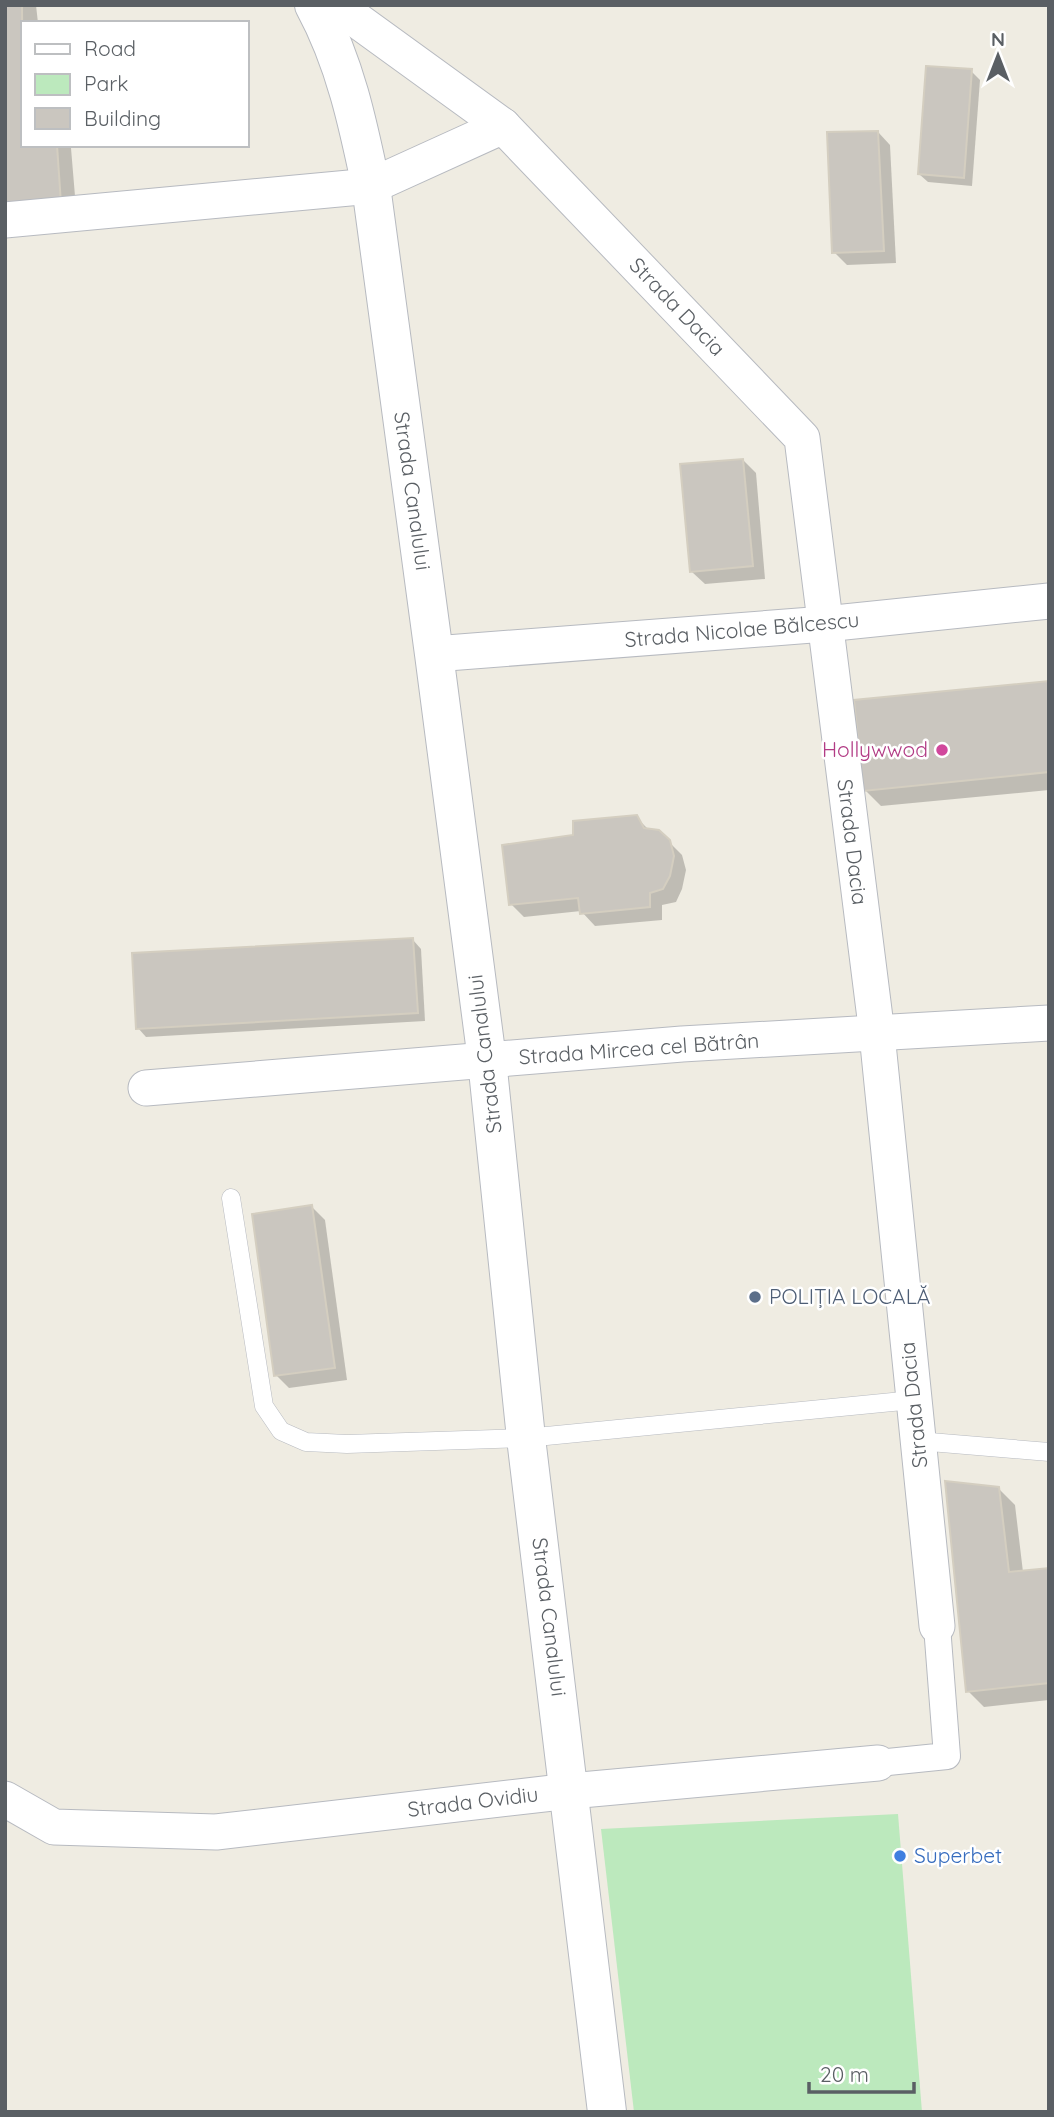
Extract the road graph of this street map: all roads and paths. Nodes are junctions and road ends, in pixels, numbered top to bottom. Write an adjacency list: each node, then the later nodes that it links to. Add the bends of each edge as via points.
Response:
1 (314, 5): 4 (street, Strada Canalului, via 344,72)
2 (336, 5): 3 (street, Strada Dacia)
3 (503, 126): 4 (street); 7 (street, Strada Dacia, via 802,438)
4 (371, 186): 5 (street); 8 (street, Strada Canalului)
5 (5, 220)
6 (1049, 601): 7 (street, Strada Nicolae Bălcescu)
7 (825, 624): 8 (street, Strada Nicolae Bălcescu); 10 (street, Strada Dacia)
8 (434, 654): 11 (street, Strada Canalului)
9 (1049, 1023): 10 (street, Strada Mircea cel Bătrân)
10 (877, 1034): 11 (street, Strada Mircea cel Bătrân); 14 (street, Strada Dacia)
11 (487, 1060): 12 (street, Strada Mircea cel Bătrân); 15 (street, Strada Canalului)
12 (146, 1088)
13 (231, 1198): 15 (lane, via 264,1406 281,1431 306,1442 333,1443)
14 (914, 1400): 15 (lane); 16 (street, Strada Dacia)
15 (526, 1438): 21 (street, Strada Canalului)
16 (918, 1441): 17 (lane); 18 (street, Strada Dacia)
17 (1049, 1452)
18 (937, 1626): 19 (street, Strada Dacia)
19 (947, 1756): 20 (street, Strada Ovidiu)
20 (878, 1763): 21 (street, Strada Ovidiu)
21 (570, 1791): 22 (street, Strada Ovidiu, via 216,1832 54,1827); 23 (street, Strada Canalului)
22 (5, 1799)
23 (607, 2112)

